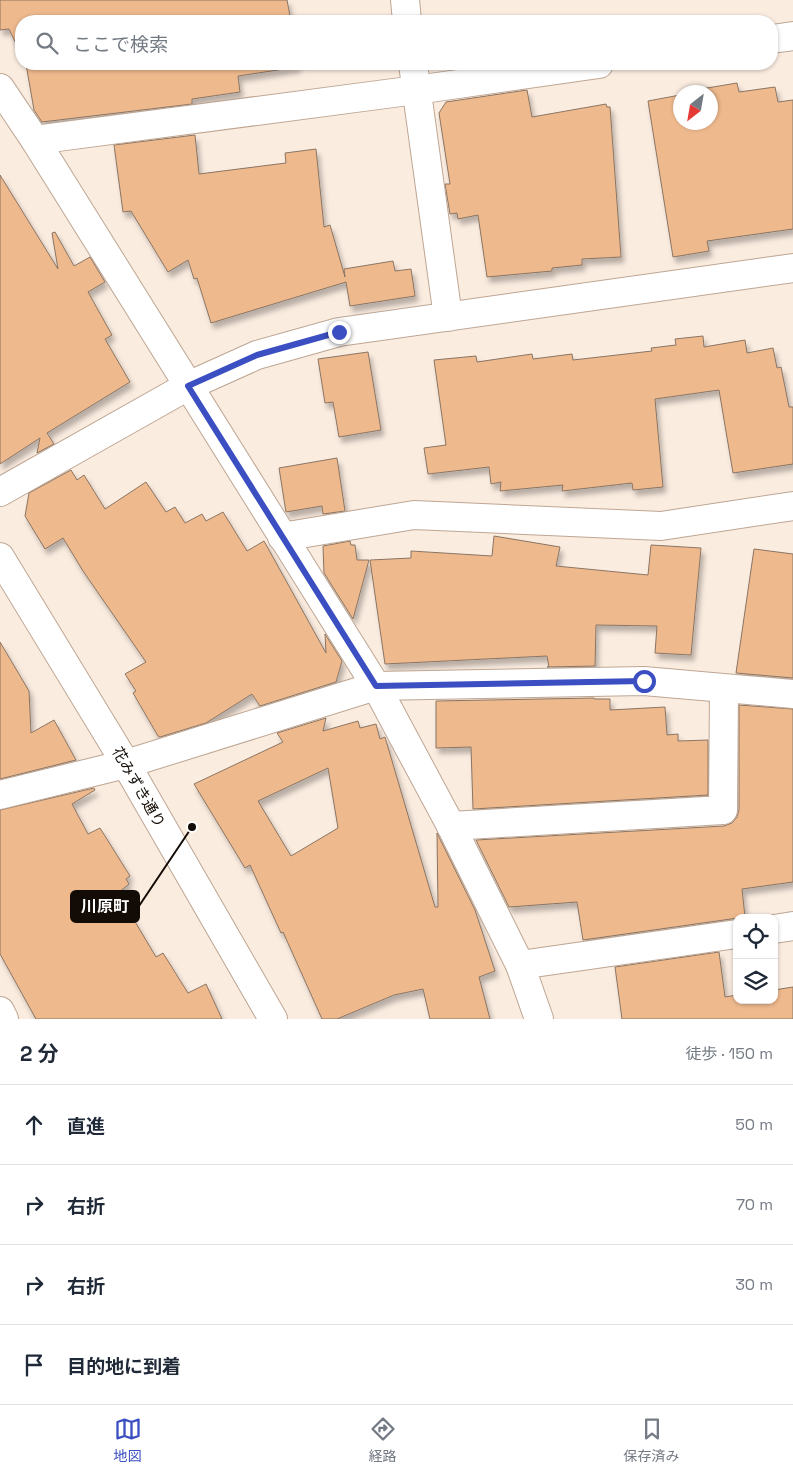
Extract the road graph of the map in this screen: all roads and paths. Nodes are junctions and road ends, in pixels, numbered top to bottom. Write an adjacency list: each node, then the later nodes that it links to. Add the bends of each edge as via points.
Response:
1 (404, 0): 2 (street)
2 (406, 15)
3 (793, 36): 4 (street)
4 (778, 38)
5 (414, 70): 8 (street)
6 (557, 70): 8 (street)
7 (0, 88): 9 (street)
8 (416, 90): 9 (street); 11 (street)
9 (35, 140): 12 (street)
10 (793, 268): 11 (street)
11 (448, 317): 12 (street, via 339,332 257,355)
12 (188, 386): 13 (street); 15 (street)
13 (0, 492)
14 (793, 506): 15 (street, via 661,526 414,515)
15 (282, 537): 17 (street)
16 (0, 557): 20 (street, 花みずき通り)
17 (376, 686): 18 (street, via 644,681); 20 (street); 22 (street)
18 (724, 689): 19 (street); 22 (street, via 723,810)
19 (793, 694)
20 (126, 764): 21 (street); 29 (street, 花みずき通り)
21 (0, 795)
22 (451, 826): 26 (street)
23 (793, 926): 24 (street)
24 (778, 928)
25 (733, 935): 26 (street)
26 (520, 965): 30 (street)
27 (0, 1011): 28 (street)
28 (4, 1019)
29 (273, 1019)
30 (539, 1019)

